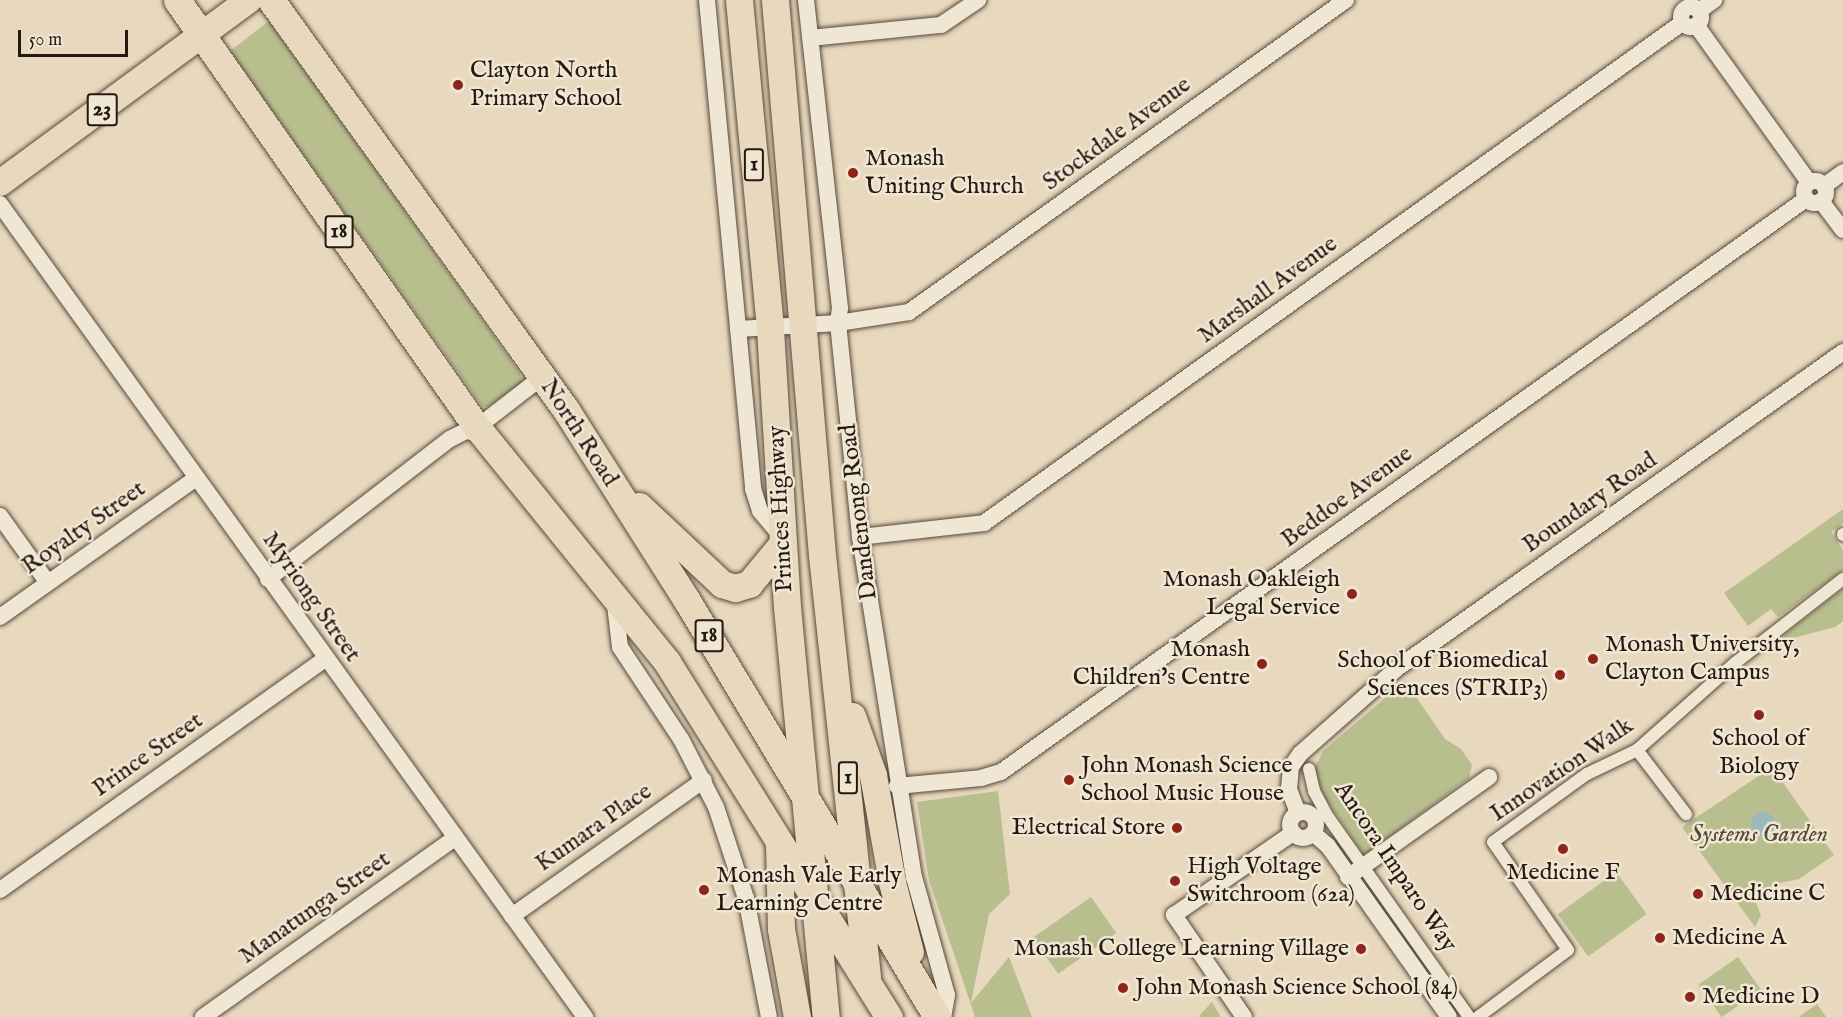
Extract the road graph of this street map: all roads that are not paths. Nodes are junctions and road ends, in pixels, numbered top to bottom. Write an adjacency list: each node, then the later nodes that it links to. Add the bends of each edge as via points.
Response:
1 (177, 0): 12 (highway, 18)
2 (249, 0): 12 (main road, 23)
3 (271, 0): 24 (highway, North Road / 18)
4 (707, 0): 21 (street)
5 (739, 0): 22 (highway, Princes Highway / 1)
6 (775, 0): 20 (highway, Princes Highway / 1)
7 (806, 0): 13 (street, Dandenong Road)
8 (978, 0): 13 (street, via 941,26)
9 (1346, 0): 19 (street, Stockdale Avenue, via 909,312)
10 (1714, 0): 11 (street, Marshall Avenue)
11 (1688, 13): 16 (street); 29 (street, Marshall Avenue, via 984,523)
12 (203, 37): 15 (main road, 23); 25 (highway, 18)
13 (810, 38): 19 (street, Dandenong Road, via 840,308)
14 (1843, 172): 16 (street, Beddoe Avenue)
15 (0, 183)
16 (1815, 192): 18 (street); 44 (street, Beddoe Avenue, via 1001,772 981,778)
17 (0, 204): 26 (street, Myriong Street)
18 (1843, 230)
19 (838, 323): 20 (street, Stockdale Avenue); 29 (street, Dandenong Road)
20 (805, 326): 22 (street, Stockdale Avenue); 35 (highway, Princes Highway / 1)
21 (738, 329): 22 (street, Stockdale Avenue); 30 (street, via 754,493 763,515)
22 (770, 329): 30 (highway, Princes Highway / 1)
23 (1843, 352): 39 (street, Boundary Road, via 1396,669)
24 (542, 377): 25 (street); 27 (highway, North Road / 18)
25 (476, 426): 31 (street, via 455,446 428,460); 34 (highway, 18)
26 (196, 478): 31 (street, Myriong Street); 33 (street, Royalty Street)
27 (610, 479): 30 (highway, via 722,584 735,588 748,584); 45 (highway, North Road / 18)
28 (0, 516): 33 (street)
29 (860, 537): 44 (street, Dandenong Road)
30 (783, 540): 45 (highway, Princes Highway / 1)
31 (265, 575): 37 (street, Myriong Street)
32 (1843, 579): 40 (street, Innovation Walk, via 1735,663)
33 (48, 583): 36 (street, Royalty Street)
34 (614, 592): 43 (street, via 615,632 620,646); 51 (highway, 18, via 688,692)
35 (828, 615): 38 (highway, Dandenong Road / 1)
36 (0, 617)
37 (325, 659): 50 (street, Myriong Street); 55 (street, Prince Street)
38 (836, 670): 54 (highway, 1); 59 (highway, via 873,776 900,916)
39 (1368, 696): 46 (street, Ancora Imparo Way, via 1290,767 1289,789)
40 (1637, 750): 47 (street); 72 (street, Innovation Walk, via 1587,774 1493,842 1568,950)
41 (1310, 769): 52 (street, Ancora Imparo Way, via 1314,791 1328,817)
42 (1489, 777): 52 (street)
43 (704, 780): 57 (street, Kumara Place); 62 (street, via 746,898)
44 (897, 786): 68 (street, Dandenong Road, via 922,916 946,988)
45 (805, 795): 54 (highway, North Road / 18); 56 (highway, Princes Highway / 1)
46 (1298, 813): 48 (street, via 1291,823); 49 (street, via 1313,817)
47 (1686, 814)
48 (1293, 833): 49 (street, via 1302,838); 69 (street, via 1174,915)
49 (1313, 833): 53 (street, Ancora Imparo Way, via 1328,846)
50 (455, 838): 57 (street, Myriong Street); 60 (street, Manatunga Street)
51 (778, 840): 56 (highway, 18); 63 (highway, via 781,929)
52 (1363, 867): 53 (street); 71 (street, Ancora Imparo Way)
53 (1348, 877): 70 (street, Ancora Imparo Way)
54 (859, 885): 58 (highway, 1); 59 (highway, 18)
55 (0, 890)
56 (815, 901): 58 (highway, 18); 64 (highway, Princes Highway / 1)
57 (512, 916): 61 (street, Myriong Street)
58 (868, 984): 65 (highway, 1); 66 (highway, 18)
59 (922, 992): 67 (highway, 18)
60 (203, 1017)
61 (585, 1017)
62 (769, 1017)
63 (797, 1017)
64 (826, 1017)
65 (872, 1017)
66 (889, 1017)
67 (937, 1017)
68 (943, 1017)
69 (1244, 1017)
70 (1449, 1017)
71 (1469, 1017)
72 (1478, 1017)

